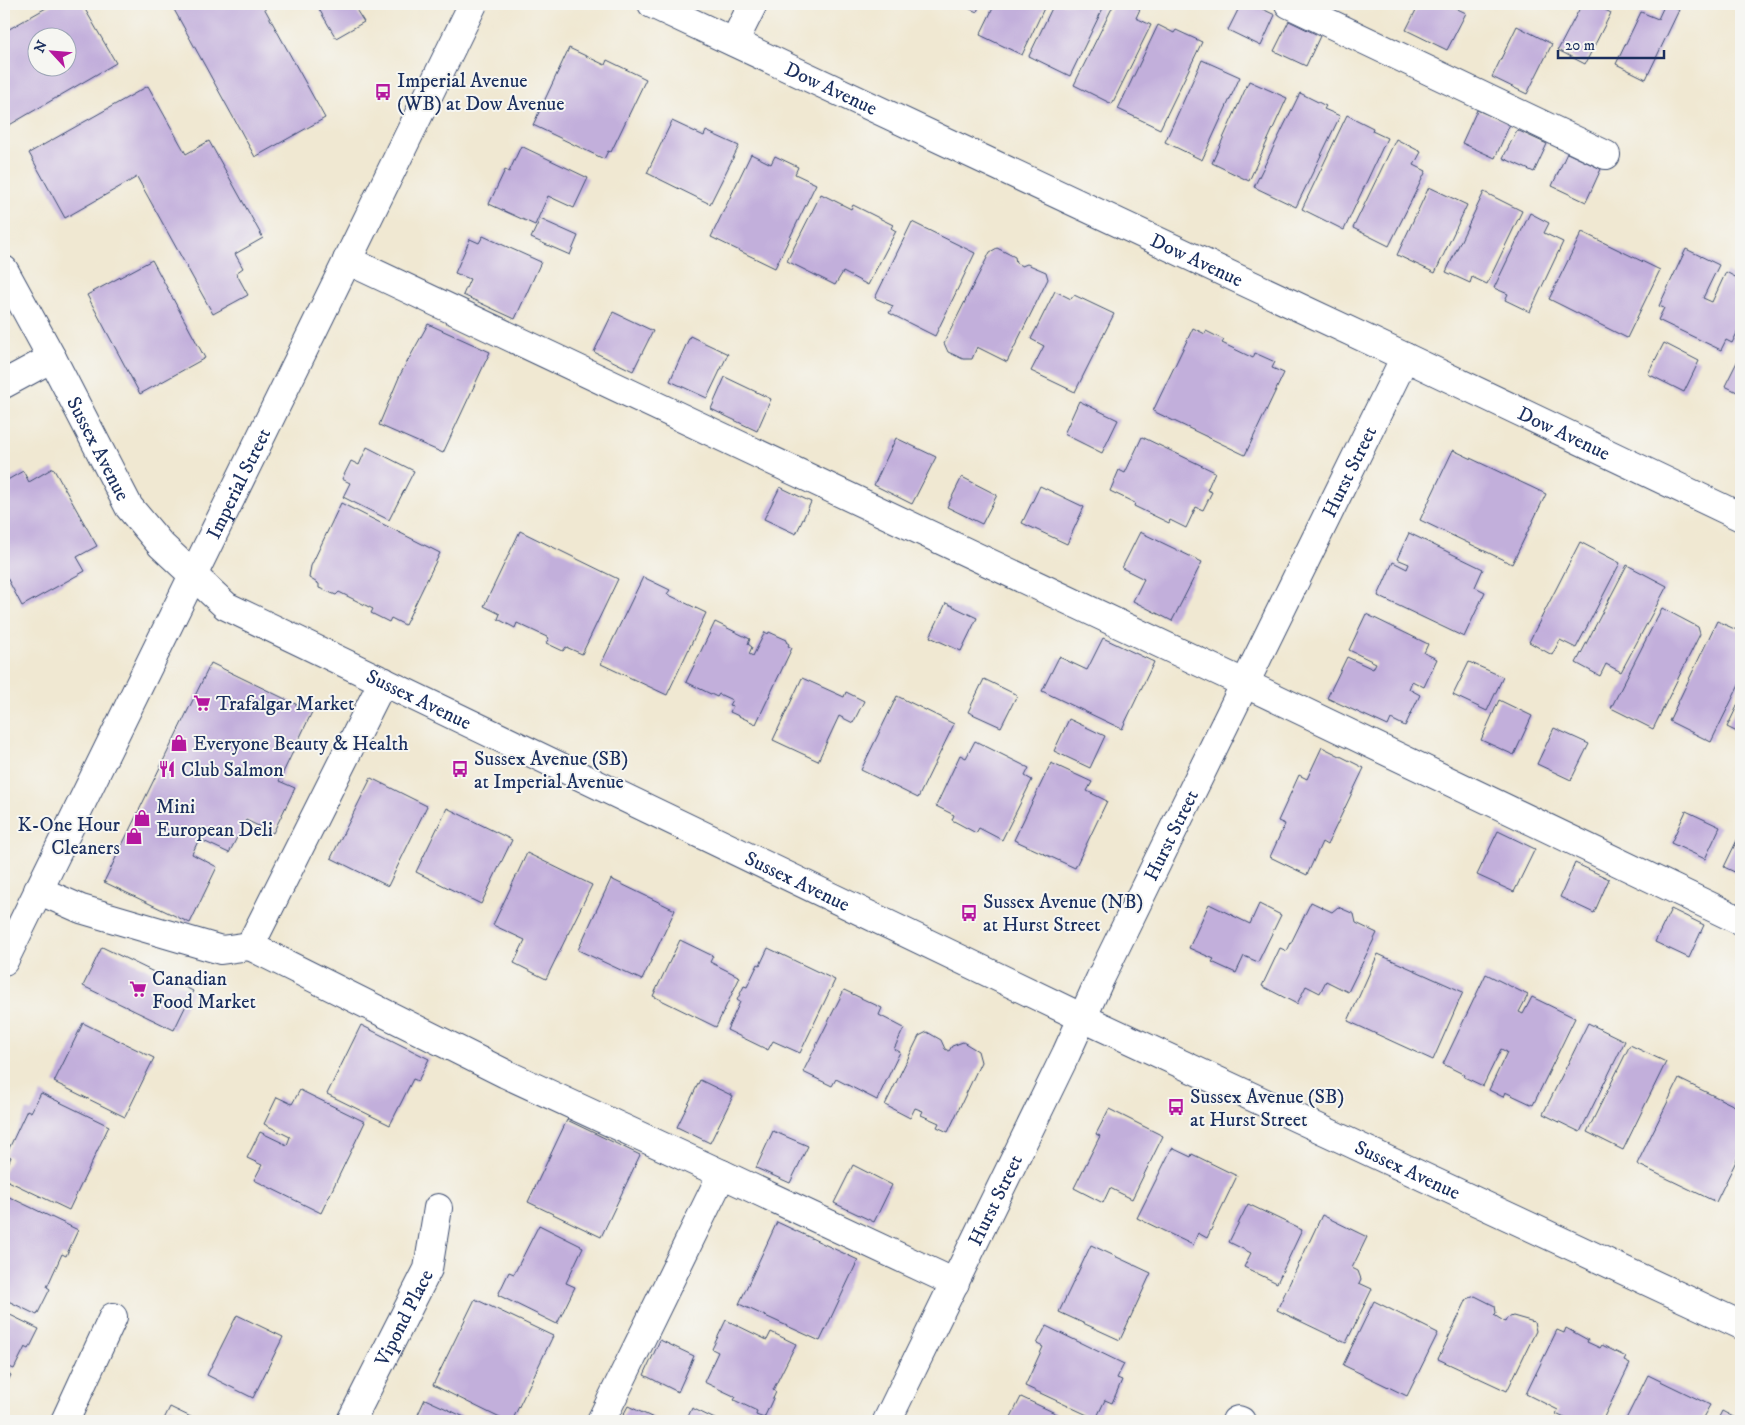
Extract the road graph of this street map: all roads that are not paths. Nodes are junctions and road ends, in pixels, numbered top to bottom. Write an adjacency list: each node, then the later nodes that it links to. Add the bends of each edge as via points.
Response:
1 (472, 4): 7 (street, Imperial Street)
2 (652, 4): 5 (street, Dow Avenue)
3 (752, 4): 5 (street)
4 (1289, 4): 6 (street)
5 (734, 42): 9 (street, Dow Avenue)
6 (1606, 155)
7 (348, 260): 13 (street, Imperial Street); 15 (street)
8 (4, 270): 10 (street, Sussex Avenue)
9 (1405, 357): 12 (street, Dow Avenue); 15 (street, Hurst Street)
10 (52, 358): 11 (street); 13 (street, Sussex Avenue, via 129,508)
11 (4, 384)
12 (1741, 517)
13 (193, 575): 14 (street, Sussex Avenue, via 226,606); 16 (street, Imperial Street)
14 (383, 681): 18 (street); 20 (street, Sussex Avenue)
15 (1246, 684): 17 (street); 20 (street, Hurst Street)
16 (38, 890): 18 (street, via 81,909 221,950); 19 (street, Imperial Street)
17 (1741, 921)
18 (250, 946): 21 (street, via 506,1074)
19 (4, 961)
20 (1083, 1018): 23 (street, Hurst Street); 25 (street, Sussex Avenue)
21 (722, 1174): 23 (street); 28 (street)
22 (438, 1208): 27 (street, Vipond Place, via 428,1270)
23 (955, 1283): 29 (street, Hurst Street)
24 (113, 1317): 26 (street)
25 (1741, 1325)
26 (65, 1421)
27 (351, 1421)
28 (601, 1421)
29 (887, 1421)
30 (1236, 1421): 31 (street)
31 (1241, 1421)

